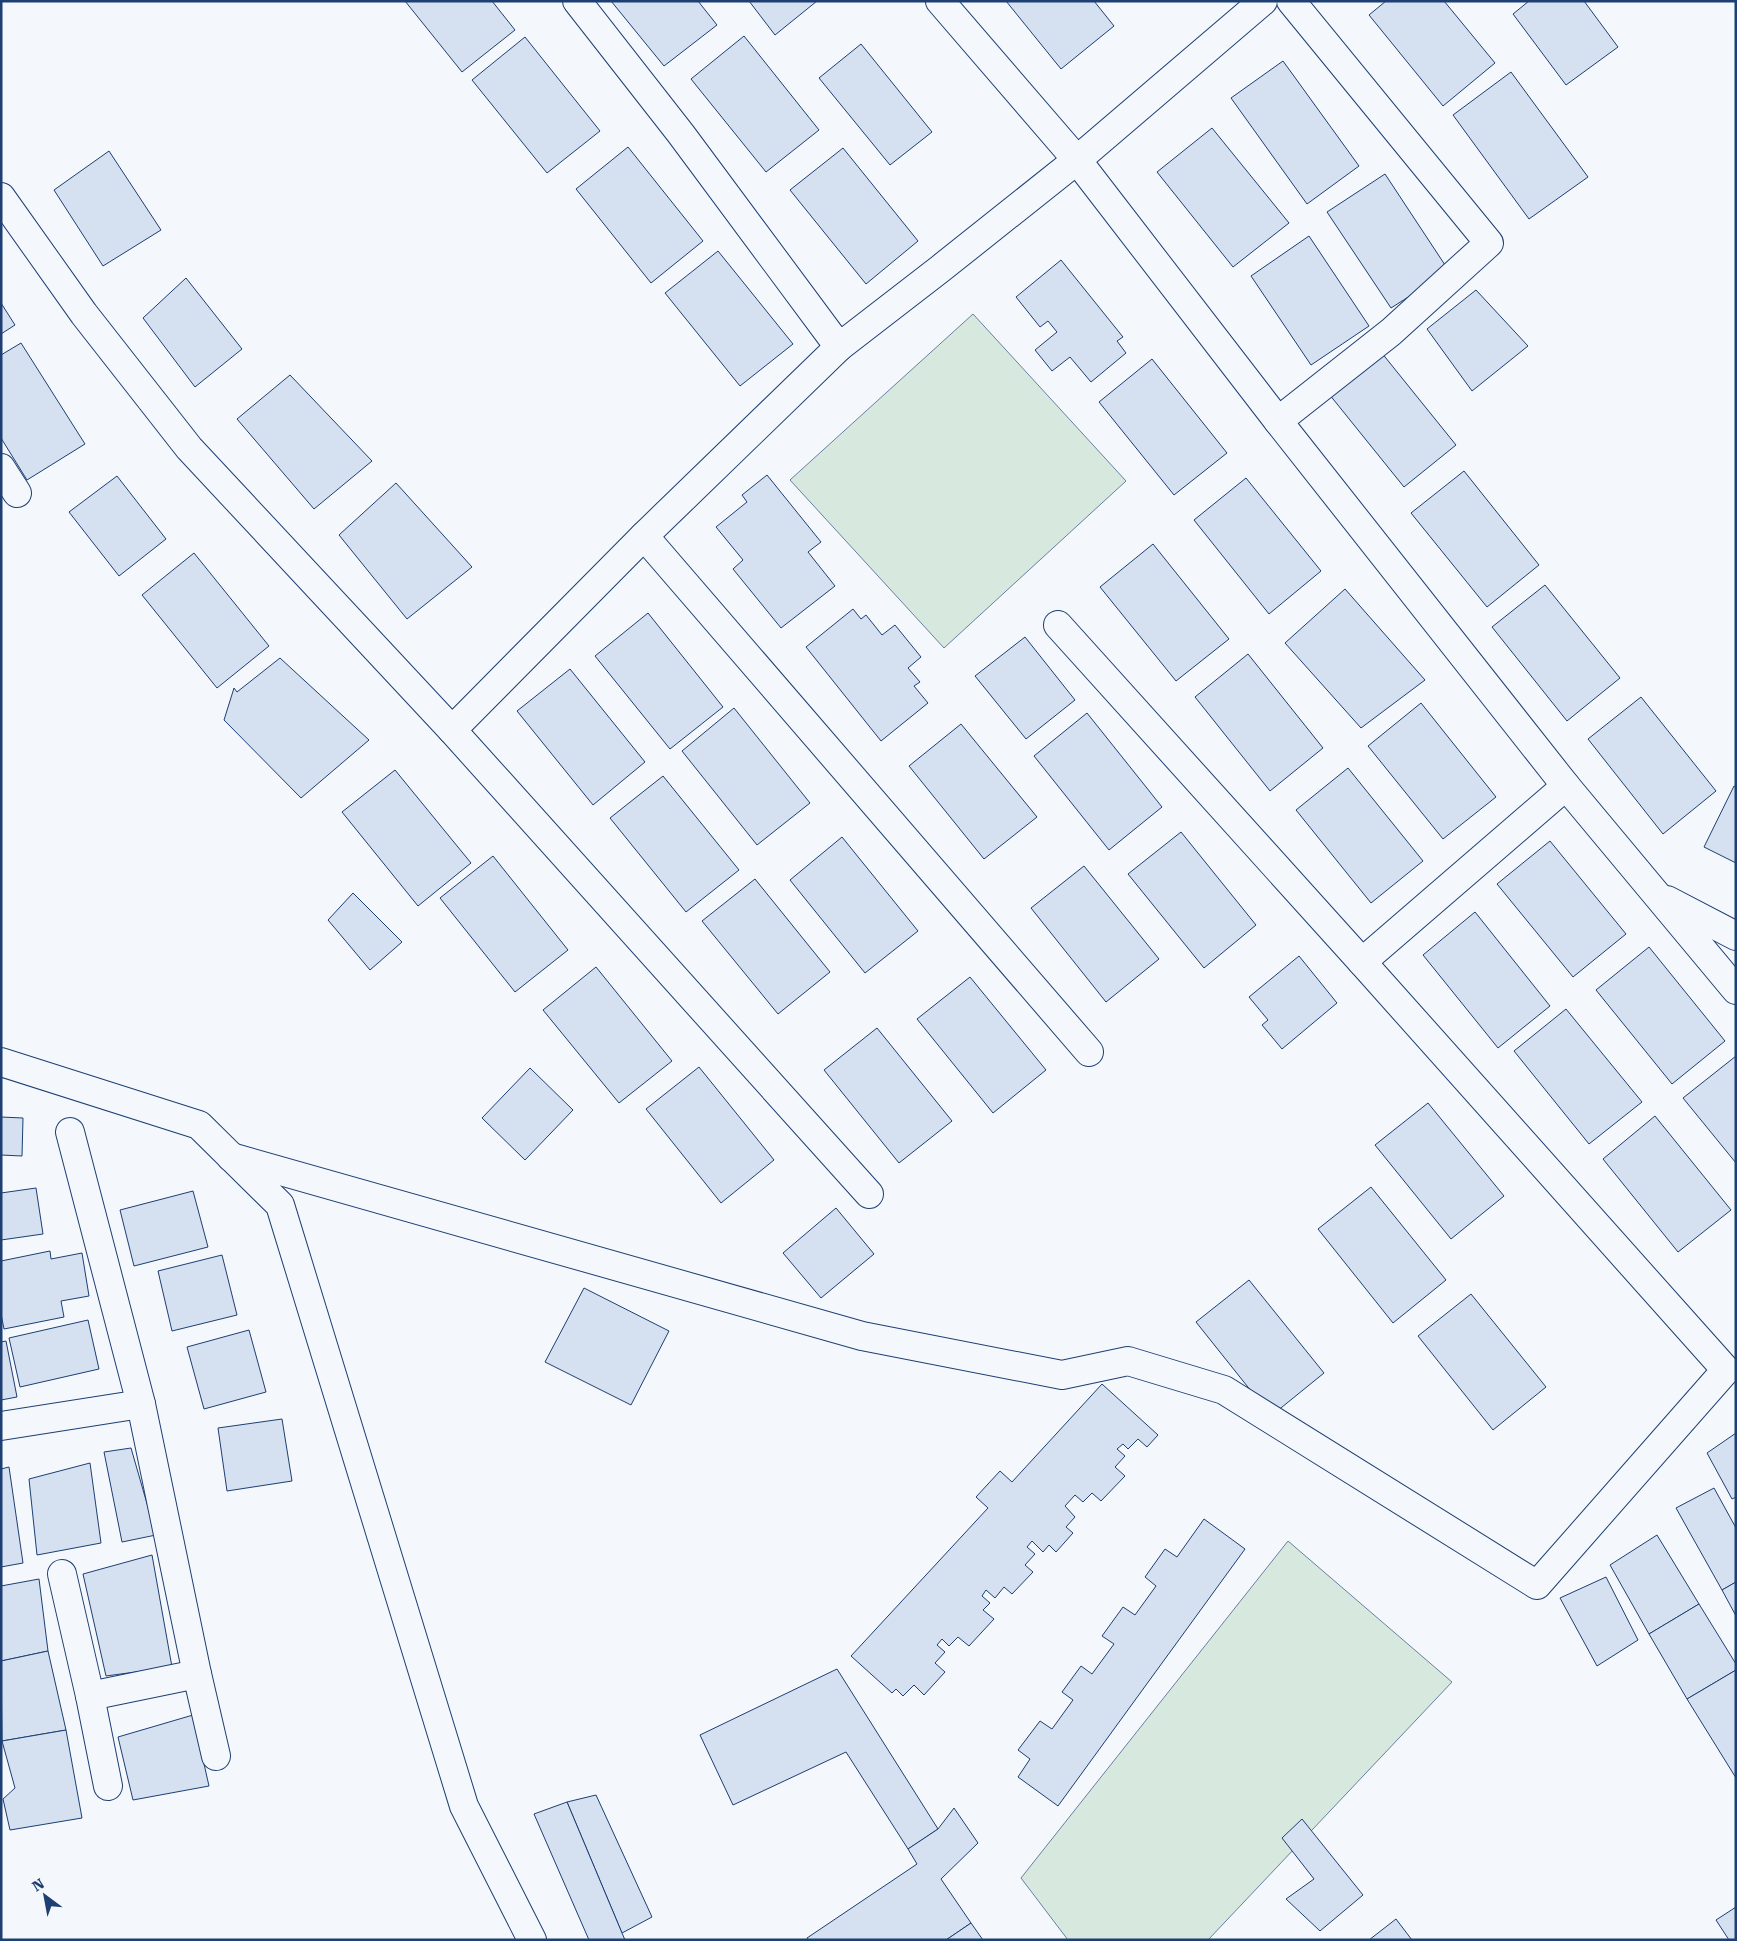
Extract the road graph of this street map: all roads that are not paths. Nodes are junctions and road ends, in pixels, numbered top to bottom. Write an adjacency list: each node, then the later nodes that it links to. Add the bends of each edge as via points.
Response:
1 (577, 1): 7 (street, via 681,134)
2 (940, 1): 5 (street)
3 (1263, 1): 5 (street)
4 (1291, 1): 8 (street, via 1489,243 1391,332)
5 (1076, 160): 7 (street); 8 (street)
6 (1, 197): 13 (street, via 84,314 189,448)
7 (840, 348): 11 (street)
8 (1278, 421): 14 (street)
9 (1, 468): 10 (street)
10 (17, 493)
11 (644, 536): 13 (street); 19 (street)
12 (1058, 625): 17 (street)
13 (452, 730): 23 (street)
14 (1566, 786): 15 (street); 17 (street)
15 (1655, 894): 16 (street); 18 (street)
16 (1736, 936)
17 (1362, 962): 22 (street, via 1726,1370 1537,1585 1224,1390 1128,1361 1062,1375 862,1336)
18 (1736, 990)
19 (1089, 1052)
20 (1, 1062): 22 (street, via 199,1125)
21 (70, 1132): 24 (street)
22 (231, 1157): 31 (street, via 280,1205 464,1806)
23 (868, 1194)
24 (141, 1404): 25 (street); 27 (street)
25 (1, 1426)
26 (62, 1574): 28 (street)
27 (196, 1674): 28 (street); 29 (street)
28 (90, 1696): 30 (street)
29 (216, 1756)
30 (108, 1786)
31 (532, 1940)

